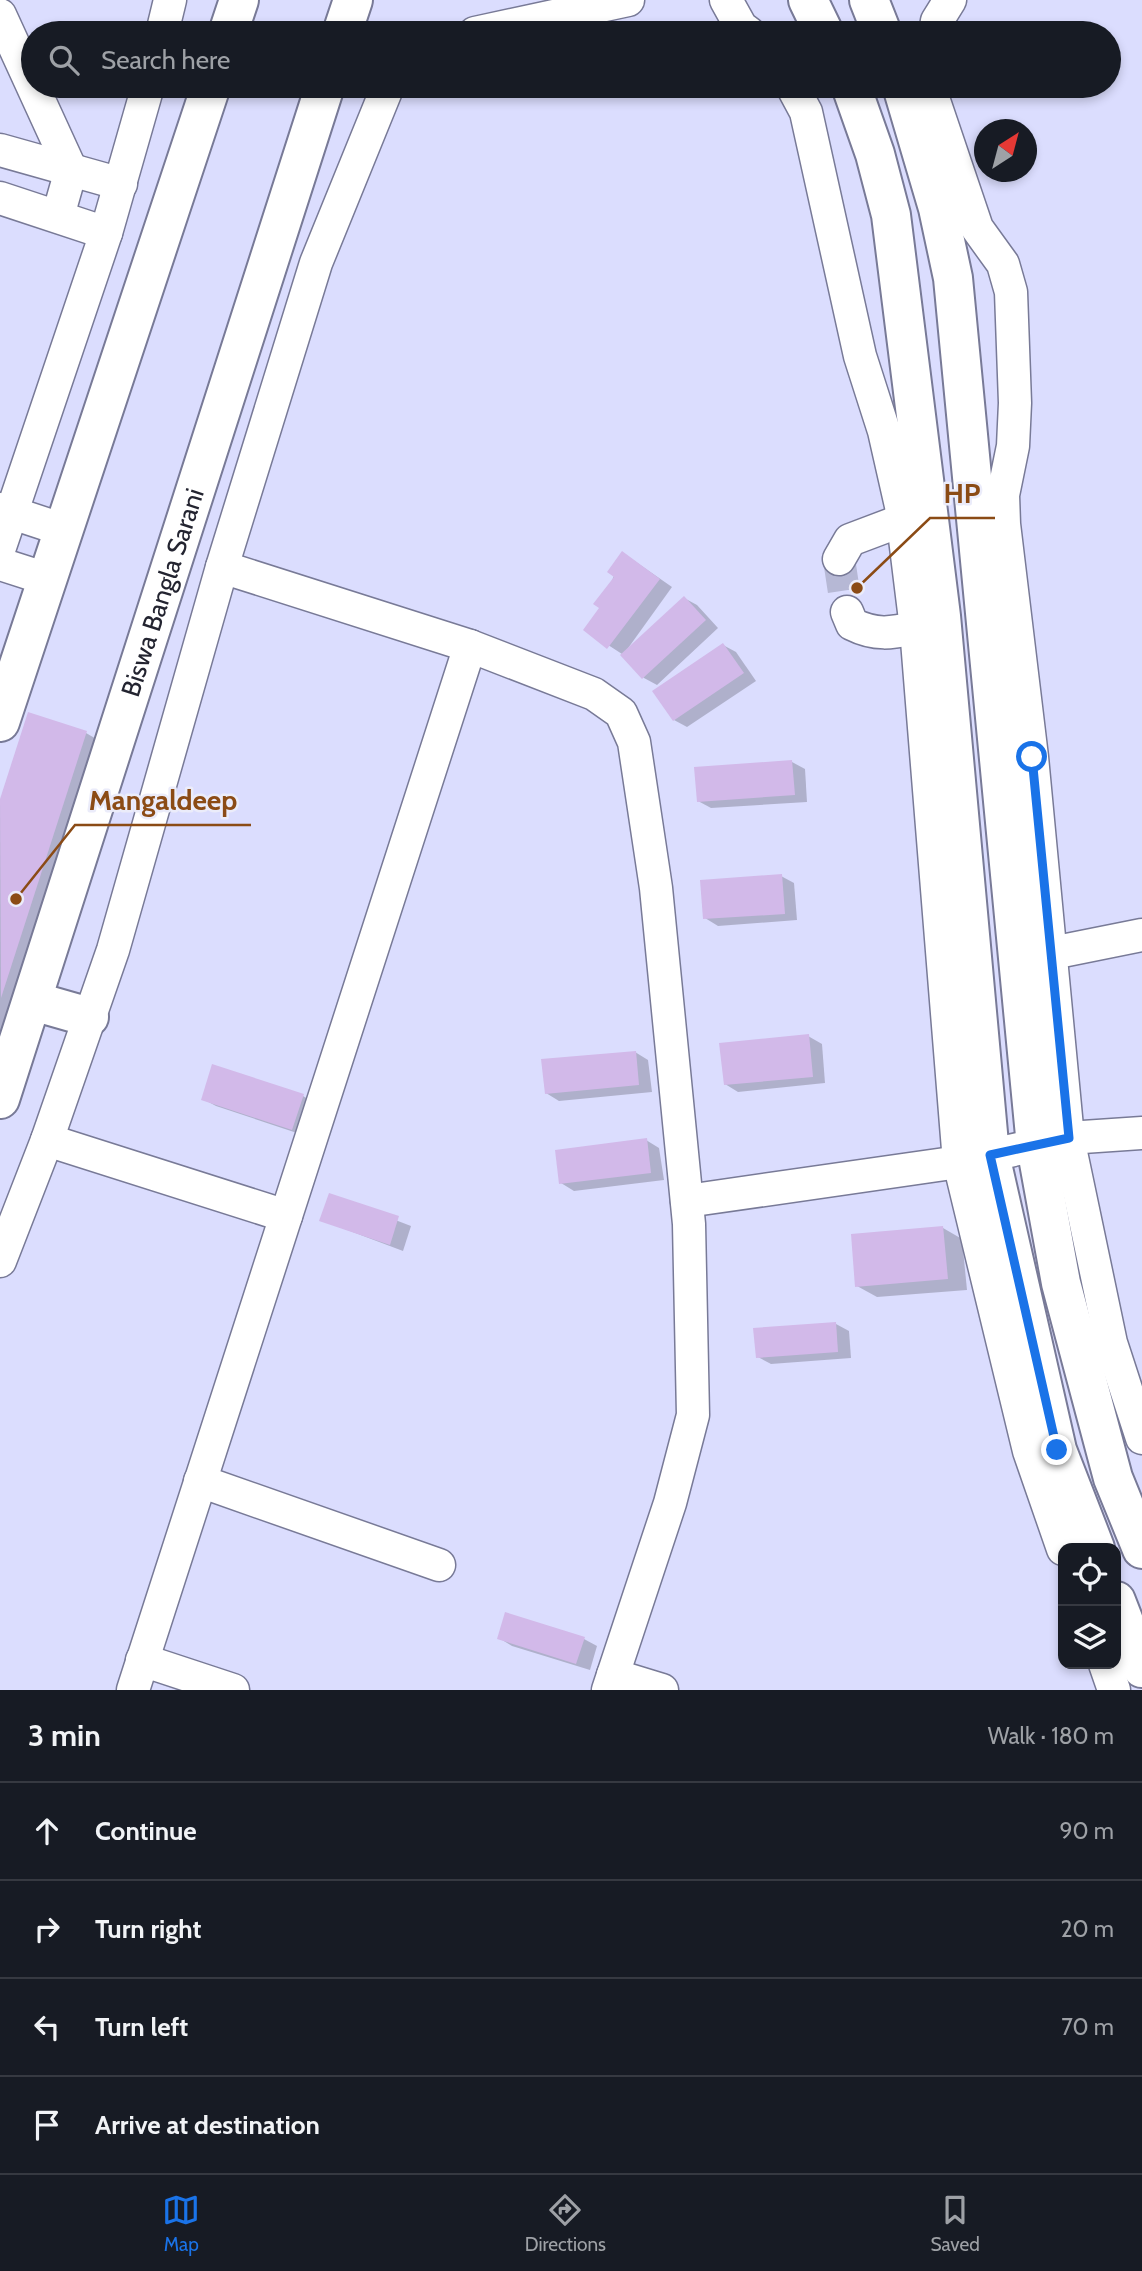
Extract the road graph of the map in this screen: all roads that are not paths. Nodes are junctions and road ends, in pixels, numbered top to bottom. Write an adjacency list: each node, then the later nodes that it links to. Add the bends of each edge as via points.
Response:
1 (170, 0): 10 (street)
2 (239, 0): 11 (main road)
3 (353, 0): 12 (main road)
4 (628, 0): 13 (street)
5 (726, 0): 14 (street)
6 (808, 0): 15 (main road)
7 (869, 0): 16 (main road)
8 (950, 0): 17 (street)
9 (0, 15): 18 (street)
10 (165, 21)
11 (232, 21)
12 (346, 21)
13 (531, 21)
14 (738, 21)
15 (818, 21)
16 (877, 21)
17 (937, 21)
18 (21, 61)
19 (38, 98): 29 (street)
20 (145, 98): 30 (street)
21 (207, 98): 36 (main road)
22 (321, 98): 48 (main road, Biswa Bangla Sarani)
23 (383, 98): 40 (street, via 316,263)
24 (798, 98): 35 (street, via 806,112 860,356 884,430)
25 (855, 98): 54 (main road, via 891,215 941,616)
26 (906, 98): 53 (main road, via 953,278)
27 (933, 98): 47 (street, via 977,228 1003,264 1011,292 1015,403 1013,446 1003,495 1004,524)
28 (0, 150): 29 (street)
29 (71, 170): 30 (street); 32 (street)
30 (121, 184): 33 (street)
31 (0, 198): 32 (street)
32 (58, 216): 33 (street)
33 (106, 233): 34 (street)
34 (5, 511): 36 (street); 37 (street)
35 (903, 520): 38 (street, via 850,540); 43 (street)
36 (64, 530): 41 (main road)
37 (0, 547)
38 (839, 559)
39 (0, 564): 41 (street)
40 (222, 567): 44 (street); 49 (street, via 113,950)
41 (47, 579): 45 (main road)
42 (847, 612): 43 (street, via 852,624 874,633)
43 (916, 628): 54 (street)
44 (470, 646): 55 (street, via 594,694 621,713 634,742 656,888); 56 (street)
45 (0, 722)
46 (1142, 935): 47 (street)
47 (1052, 953): 53 (street)
48 (33, 1001): 49 (main road); 50 (main road, Biswa Bangla Sarani)
49 (89, 1017): 52 (street)
50 (0, 1099)
51 (1142, 1133): 53 (street)
52 (47, 1140): 56 (street); 57 (street)
53 (1052, 1142): 54 (street); 58 (street); 62 (main road, via 1061,1283 1109,1465)
54 (974, 1158): 55 (street); 60 (street, via 1029,1451); 61 (main road, via 1057,1450)
55 (687, 1201): 68 (street, via 693,1415 670,1503)
56 (286, 1216): 59 (street)
57 (0, 1261)
58 (1142, 1438)
59 (200, 1481): 63 (street); 65 (street)
60 (1061, 1543)
61 (1093, 1543)
62 (1142, 1549)
63 (439, 1564)
64 (1118, 1606): 66 (main road)
65 (142, 1660): 69 (street); 70 (street)
66 (1142, 1668)
67 (1107, 1669): 72 (street)
68 (610, 1683): 71 (street)
69 (133, 1690)
70 (233, 1690)
71 (662, 1690)
72 (1114, 1690)

